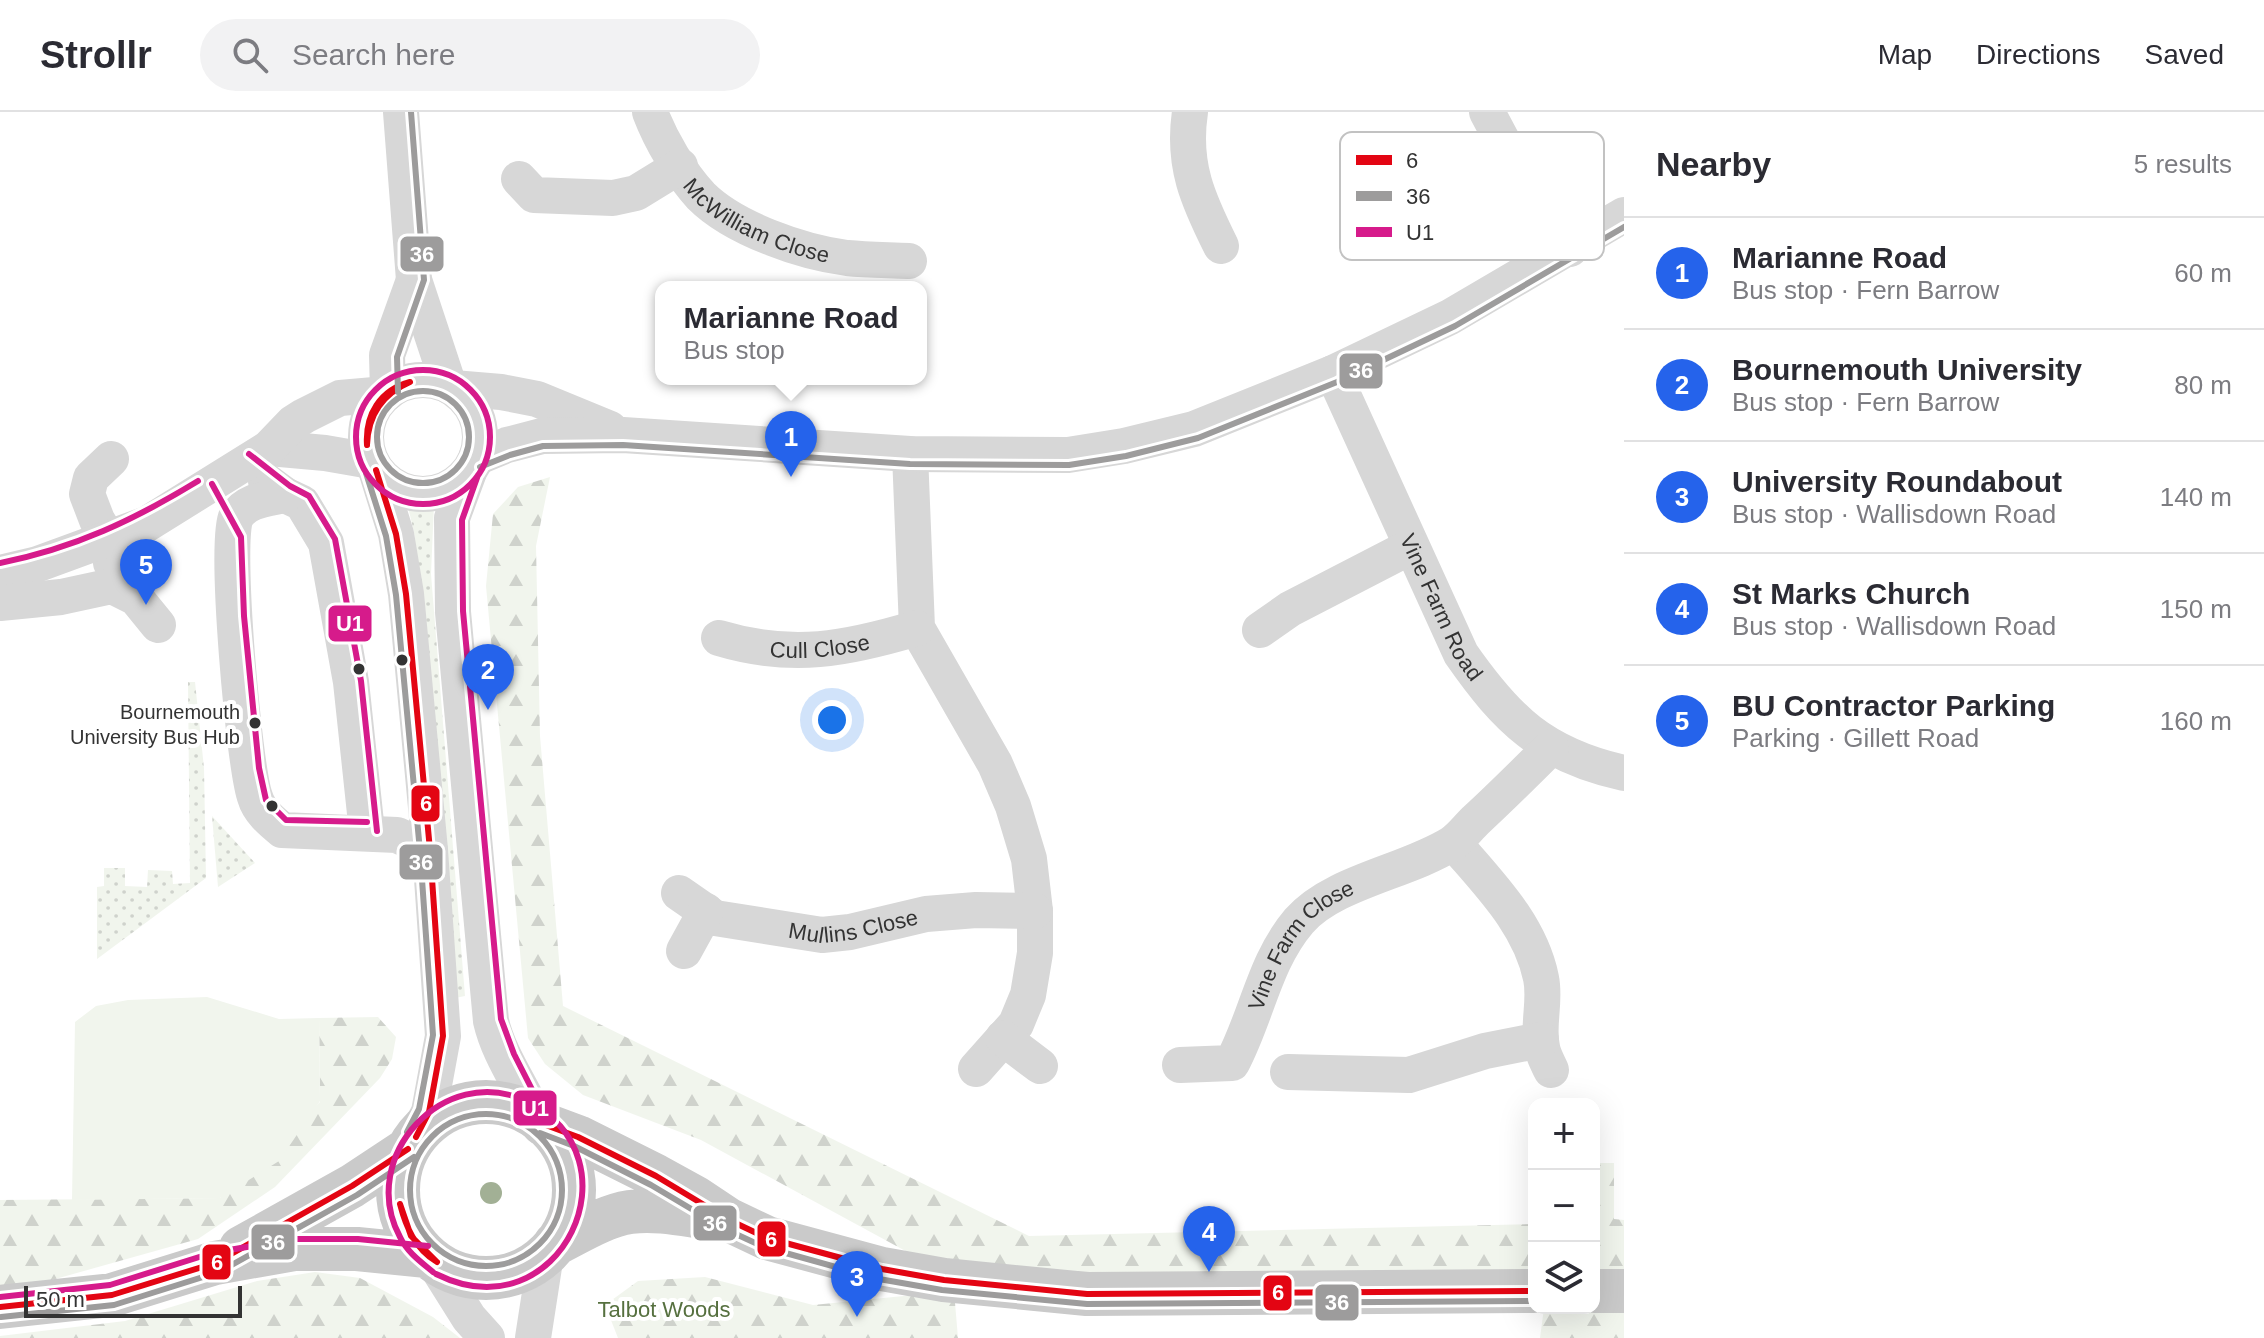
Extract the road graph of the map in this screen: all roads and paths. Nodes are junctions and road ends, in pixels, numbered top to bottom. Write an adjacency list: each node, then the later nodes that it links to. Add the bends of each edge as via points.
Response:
1 (401, 112): 13 (street)
2 (650, 112): 6 (street, McWilliam Close)
3 (1190, 112): 10 (street, via 1186,146 1193,184)
4 (1487, 112): 5 (street)
5 (1498, 132)
6 (680, 166): 7 (street, via 636,193 613,198 534,195); 12 (street, McWilliam Close, via 702,197 755,230 846,258)
7 (519, 179)
8 (1624, 215): 9 (street)
9 (1604, 228)
10 (1221, 246)
11 (1551, 260): 14 (street, via 1450,317)
12 (909, 261)
13 (414, 280): 15 (street); 16 (street, via 387,355)
14 (1333, 373): 18 (street, via 1194,429 1124,446 1068,455); 27 (street, Vine Farm Road)
15 (451, 387): 16 (street, via 419,380); 17 (street, via 537,399); 21 (street, via 470,404 479,422 481,440)
16 (387, 393): 19 (street, via 340,398 293,423); 22 (street, via 367,425)
17 (623, 435): 18 (street); 21 (street, via 542,436 507,445)
18 (910, 454): 32 (street)
19 (256, 455): 22 (street, via 325,453); 23 (street); 24 (street)
20 (111, 459): 26 (street, via 91,478 87,494)
21 (472, 465): 22 (street, via 459,482 420,494 398,489); 47 (street, via 452,518 453,612 491,1021 497,1045)
22 (374, 466): 39 (street, via 404,580)
23 (203, 489): 25 (street); 26 (street, via 147,524)
24 (285, 495): 25 (street, via 242,510); 37 (street, via 302,503 326,543 351,682)
25 (231, 539): 37 (street, via 235,632 257,805 282,830)
26 (109, 540): 28 (street); 29 (street)
27 (1410, 547): 33 (street); 35 (street, Vine Farm Road, via 1461,654 1516,723)
28 (0, 573)
29 (112, 586): 30 (street); 31 (street, via 136,598)
30 (0, 603)
31 (158, 625)
32 (917, 628): 34 (street, Cull Close, via 821,651 752,647); 40 (street, via 995,764 1013,806 1029,859)
33 (1260, 630)
34 (719, 638)
35 (1551, 747): 36 (street, Vine Farm Road); 38 (street, Vine Farm Close)
36 (1624, 773)
37 (367, 832): 39 (street, via 397,835)
38 (1454, 843): 43 (street, Vine Farm Close, via 1314,906 1278,950 1232,1063); 46 (street, via 1516,918 1532,946 1542,979 1546,1055 1485,1051 1409,1075)
39 (430, 850): 48 (street, via 443,1036 429,1112)
40 (1035, 911): 41 (street, Mullins Close, via 926,914 822,935 715,918 692,902); 42 (street, via 1028,995 1016,1024)
41 (684, 951)
42 (1003, 1038): 44 (street); 45 (street)
43 (1180, 1065)
44 (1040, 1066)
45 (976, 1069)
46 (1288, 1072)
47 (540, 1122): 48 (main road, via 505,1105 472,1104 438,1117); 49 (main road, via 656,1176); 50 (main road, via 564,1151 573,1181 569,1218)
48 (412, 1143): 51 (main road, via 399,1174 400,1211 408,1232); 52 (main road, via 352,1186)
49 (729, 1220): 50 (main road, via 630,1212); 53 (main road, via 767,1238 882,1269 1087,1294)
50 (550, 1249): 51 (main road, via 514,1273 482,1278 456,1273); 58 (street)
51 (429, 1258): 52 (main road, via 305,1248); 57 (street)
52 (215, 1263): 56 (main road, via 112,1295)
53 (1528, 1291)
54 (1600, 1291): 55 (main road)
55 (1624, 1291)
56 (0, 1307)
57 (487, 1338)
58 (533, 1338)

